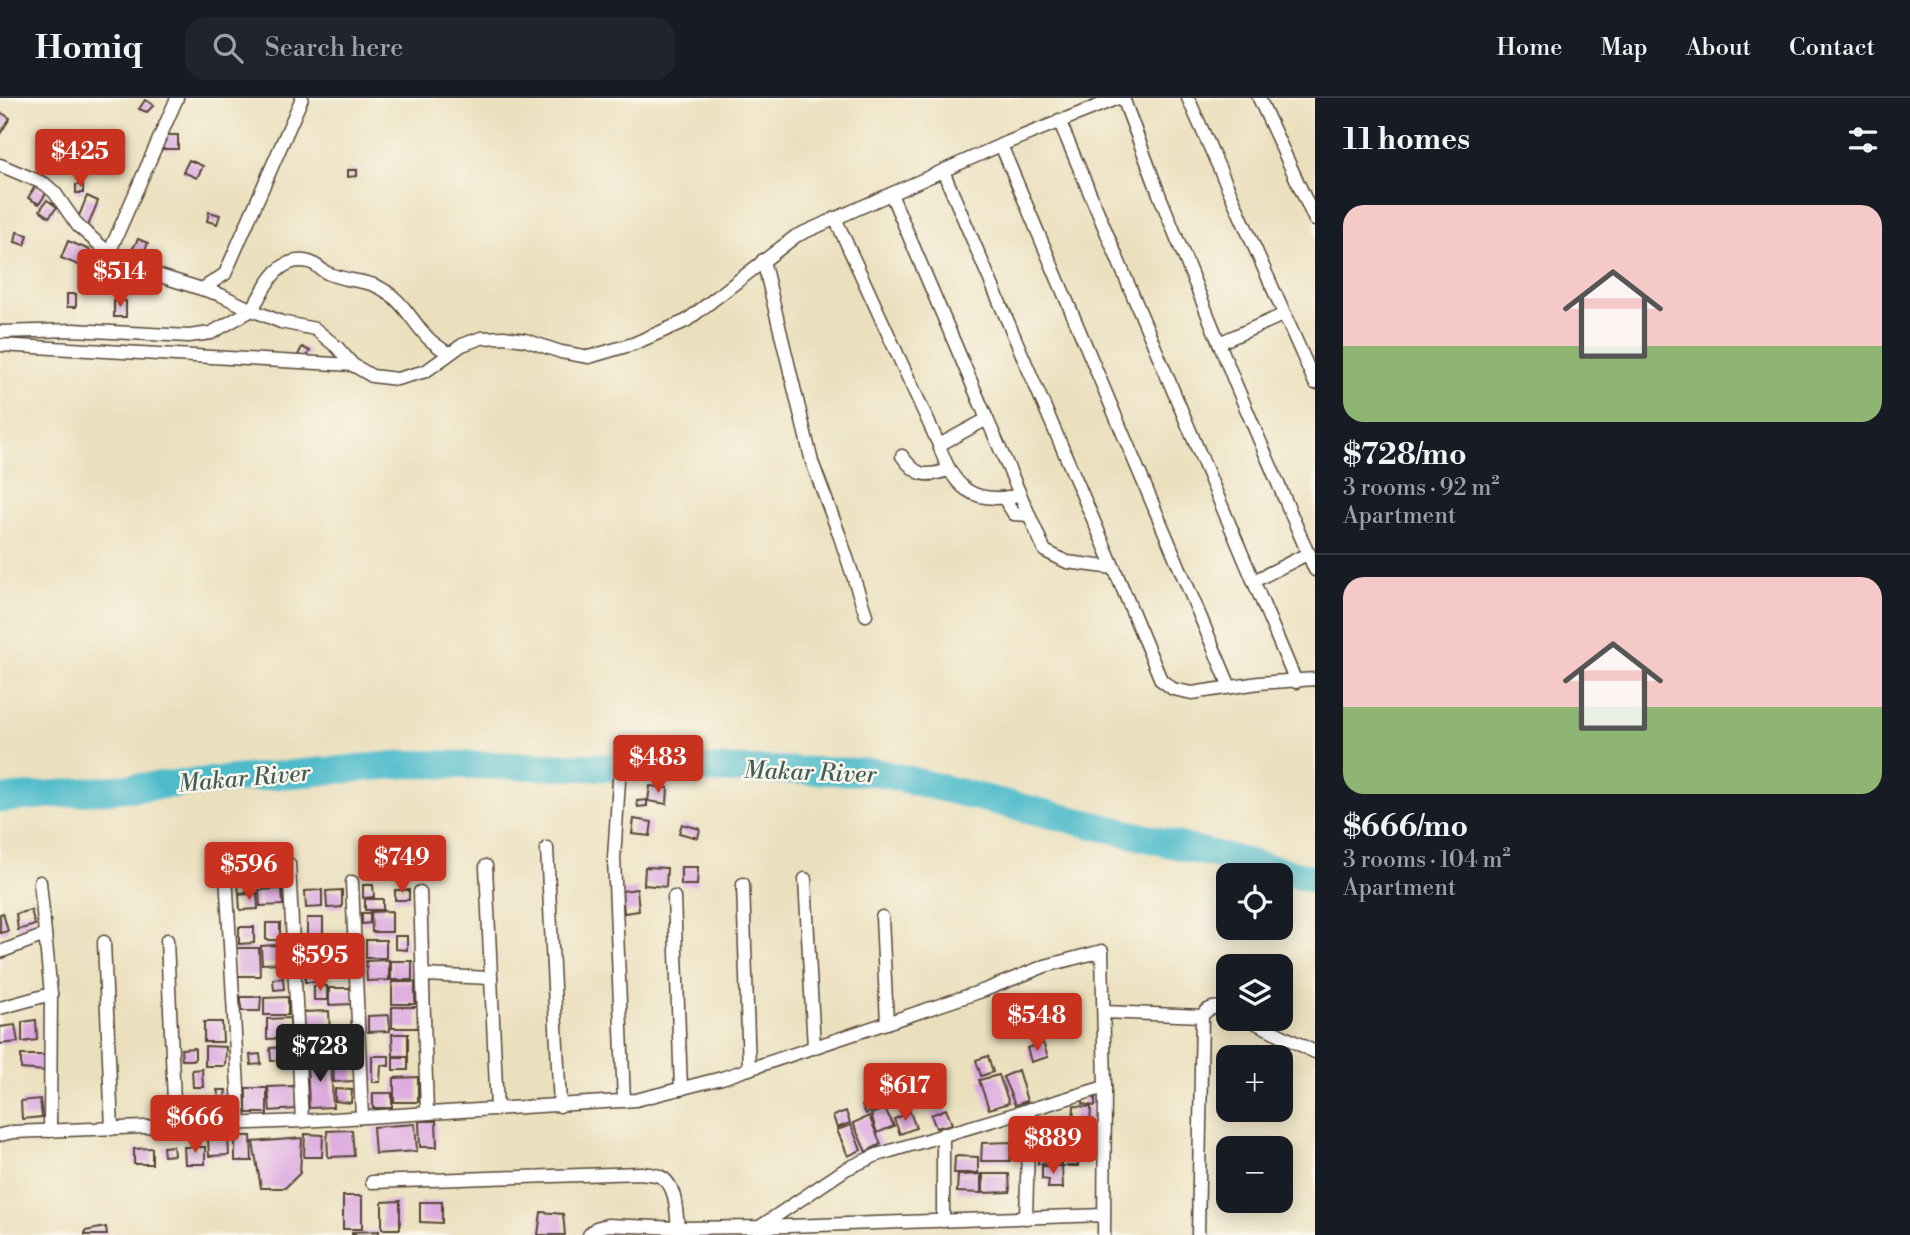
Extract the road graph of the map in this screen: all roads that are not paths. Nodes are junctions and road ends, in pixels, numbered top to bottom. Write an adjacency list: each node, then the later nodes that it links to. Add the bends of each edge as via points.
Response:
1 (177, 98): 13 (street)
2 (302, 98): 15 (street, via 225,274)
3 (1120, 98): 6 (street); 19 (street)
4 (1188, 98): 17 (street)
5 (1259, 98): 12 (street)
6 (1059, 120): 7 (street); 34 (street)
7 (1000, 145): 9 (street); 38 (street)
8 (0, 165): 13 (street, via 45,184 78,226)
9 (943, 171): 10 (street); 32 (street)
10 (891, 194): 11 (street); 24 (street)
11 (835, 218): 14 (street, via 796,236); 25 (street)
12 (1315, 220)
13 (109, 253): 15 (street)
14 (763, 260): 21 (street, via 686,321 633,344 589,356 525,340 481,338); 35 (street, via 812,462)
15 (202, 289): 16 (street)
16 (252, 310): 18 (street, via 211,333 189,336 74,330); 21 (street, via 271,276 291,263 311,262 326,273 375,286 394,297); 22 (street, via 315,329)
17 (1285, 314): 19 (street); 23 (street)
18 (0, 332)
19 (1219, 343): 31 (street)
20 (0, 345): 22 (street)
21 (449, 354): 22 (street, via 426,371 397,379 372,376)
22 (353, 365)
23 (1315, 383)
24 (987, 419): 25 (street); 28 (street)
25 (939, 445): 27 (street)
26 (902, 456): 27 (street, via 920,474)
27 (949, 470): 29 (street, via 959,485 974,494)
28 (1019, 495): 29 (street); 30 (street)
29 (1004, 498): 30 (street, via 1014,514)
30 (1029, 515): 32 (street, via 1045,551 1068,562)
31 (1309, 553): 33 (street); 34 (street)
32 (1114, 568): 38 (street, via 1161,680 1173,689 1192,693)
33 (1315, 569)
34 (1254, 581): 37 (street)
35 (866, 615)
36 (1315, 680): 37 (street)
37 (1296, 681): 38 (street)
38 (1230, 687)
39 (620, 781): 69 (street, via 614,859)
40 (548, 848): 70 (street)
41 (289, 864): 75 (street)
42 (486, 866): 56 (street)
43 (226, 873): 76 (street)
44 (804, 879): 64 (street)
45 (40, 882): 51 (street)
46 (352, 882): 74 (street)
47 (743, 884): 66 (street)
48 (420, 892): 55 (street)
49 (674, 897): 68 (street)
50 (882, 917): 62 (street)
51 (45, 935): 54 (street); 57 (street)
52 (167, 940): 77 (street)
53 (103, 942): 78 (street)
54 (0, 951)
55 (423, 975): 56 (street); 73 (street)
56 (491, 978): 71 (street)
57 (51, 994): 59 (street); 79 (street)
58 (1216, 1007): 61 (street)
59 (0, 1008)
60 (1104, 1012): 61 (street); 62 (street, via 1102,951 1045,966); 67 (street)
61 (1202, 1016): 90 (street)
62 (887, 1023): 64 (street)
63 (1272, 1031): 65 (street)
64 (814, 1048): 66 (street)
65 (1315, 1052)
66 (749, 1069): 68 (street)
67 (1105, 1087): 72 (street); 83 (street)
68 (681, 1089): 69 (street)
69 (624, 1101): 70 (street)
70 (560, 1106): 71 (street)
71 (497, 1109): 73 (street)
72 (1029, 1109): 80 (street); 84 (street)
73 (427, 1112): 74 (street)
74 (362, 1117): 75 (street)
75 (302, 1121): 76 (street)
76 (240, 1124): 77 (street)
77 (176, 1125): 78 (street)
78 (112, 1129): 79 (street)
79 (50, 1131): 81 (street)
80 (943, 1134): 85 (street); 86 (street, via 846,1169)
81 (0, 1135)
82 (372, 1182): 87 (street, via 642,1173 669,1183)
83 (1104, 1215): 84 (street); 89 (street)
84 (1026, 1218): 85 (street)
85 (943, 1221): 86 (street)
86 (760, 1227): 87 (street)
87 (678, 1228): 88 (street, via 607,1225)
88 (589, 1235)
89 (1104, 1235)
90 (1198, 1235)

